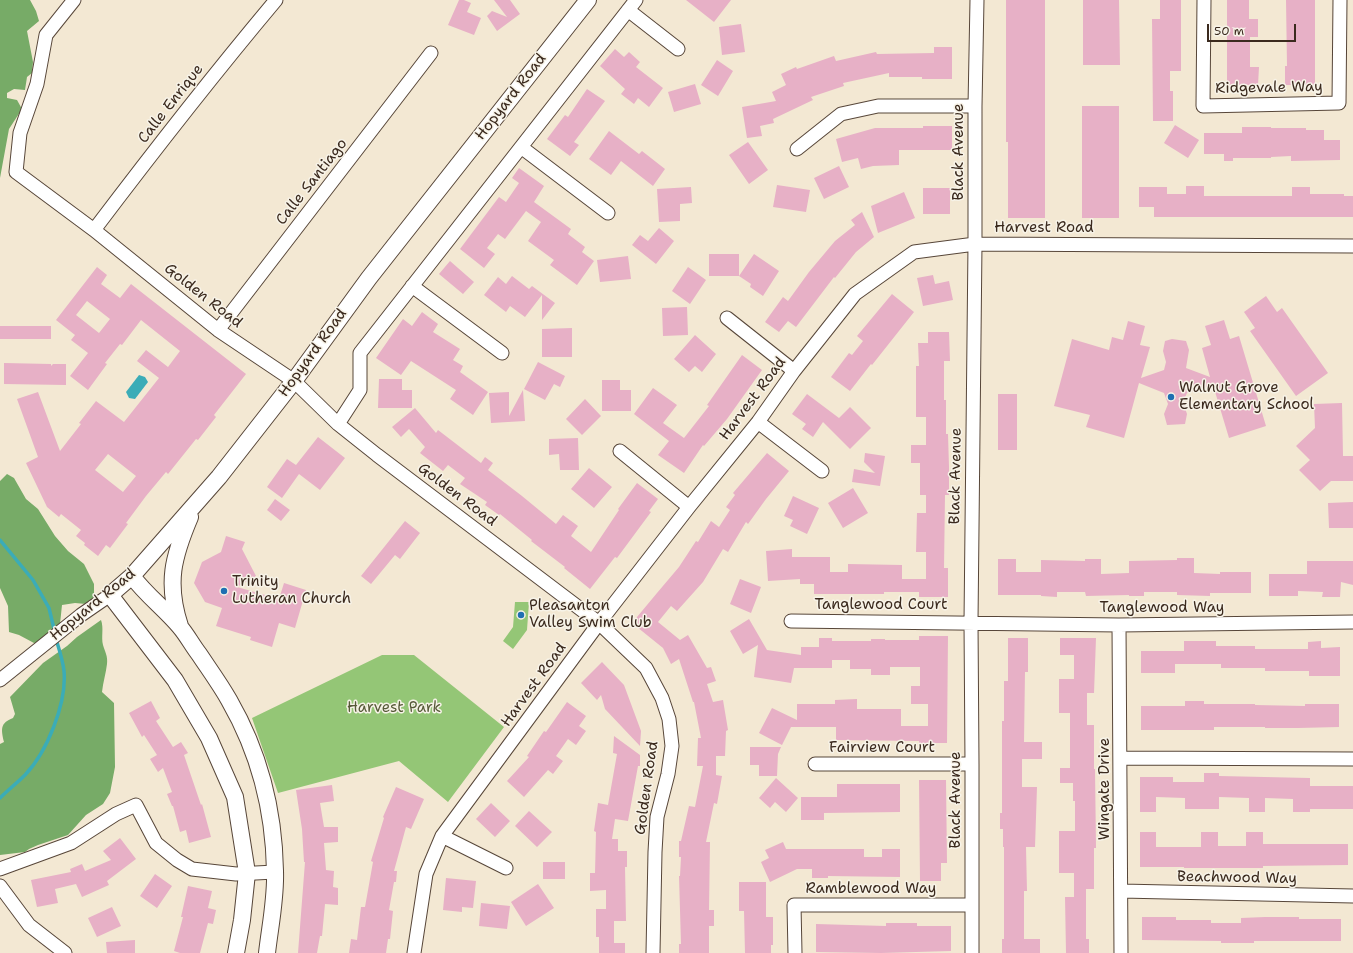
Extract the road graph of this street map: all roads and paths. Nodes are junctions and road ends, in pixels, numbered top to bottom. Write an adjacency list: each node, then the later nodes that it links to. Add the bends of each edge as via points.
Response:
1 (74, 0): 14 (street, Golden Road, via 46,35 37,84 20,133 16,172)
2 (276, 0): 14 (street, Calle Enrique, via 198,95)
3 (588, 0): 22 (main road, Hopyard Road, via 369,278)
4 (977, 0): 10 (street, Black Avenue)
5 (1204, 0): 6 (street, Ridgevale Way, via 1203,106 1339,103)
6 (1340, 0)
7 (632, 5): 8 (street); 11 (street)
8 (678, 49)
9 (431, 53): 19 (street, Calle Santiago)
10 (975, 106): 12 (street, via 878,106 841,114); 15 (street, Black Avenue)
11 (521, 147): 13 (street); 17 (street)
12 (797, 149)
13 (608, 213)
14 (94, 230): 19 (street, Golden Road)
15 (975, 244): 16 (street, Harvest Road); 21 (street, Harvest Road, via 914,252 855,294); 33 (street, Black Avenue)
16 (1353, 246)
17 (412, 286): 20 (street); 24 (street, via 360,353 360,390)
18 (727, 318): 21 (street)
19 (218, 330): 22 (street, Golden Road)
20 (502, 353)
21 (794, 371): 23 (street, Harvest Road)
22 (294, 381): 24 (street, Golden Road); 27 (main road, Hopyard Road)
23 (758, 422): 26 (street); 28 (street, Harvest Road)
24 (338, 424): 32 (street, Golden Road)
25 (620, 451): 28 (street)
26 (822, 471)
27 (196, 503): 29 (main road, Hopyard Road); 36 (main road, via 174,564 171,588)
28 (689, 507): 32 (street, Harvest Road)
29 (132, 576): 30 (main road, Hopyard Road); 36 (main road)
30 (110, 595): 37 (street, Hopyard Road, via 81,615); 46 (main road, via 176,680 209,738 235,797)
31 (791, 621): 33 (street, Tanglewood Court)
32 (599, 622): 42 (street, Harvest Road); 55 (street, Golden Road, via 646,668 669,718 672,746 657,817)
33 (971, 622): 35 (street, Tanglewood Way); 41 (street, Black Avenue)
34 (1353, 622): 35 (street, Tanglewood Way)
35 (1119, 625): 38 (street, Wingate Drive)
36 (180, 627): 45 (main road, via 229,699 248,738 266,794 272,828)
37 (4, 678)
38 (1121, 758): 39 (street); 48 (street, Wingate Drive)
39 (1353, 759)
40 (816, 764): 41 (street, Fairview Court)
41 (972, 764): 50 (street, Black Avenue)
42 (442, 836): 43 (street); 54 (street, Harvest Road, via 426,874)
43 (506, 868)
44 (0, 869): 46 (street, via 71,843 116,814 136,805 156,843 177,860 192,869)
45 (275, 872): 46 (street); 53 (main road)
46 (247, 873): 52 (main road)
47 (0, 886): 51 (street, via 29,925)
48 (1121, 891): 49 (street, Beachwood Way); 58 (street, Wingate Drive)
49 (1353, 896)
50 (972, 904): 56 (street, Ramblewood Way, via 794,904); 57 (street, Black Avenue)
51 (65, 953)
52 (236, 953)
53 (267, 953)
54 (414, 953)
55 (653, 953)
56 (795, 953)
57 (972, 953)
58 (1121, 953)

